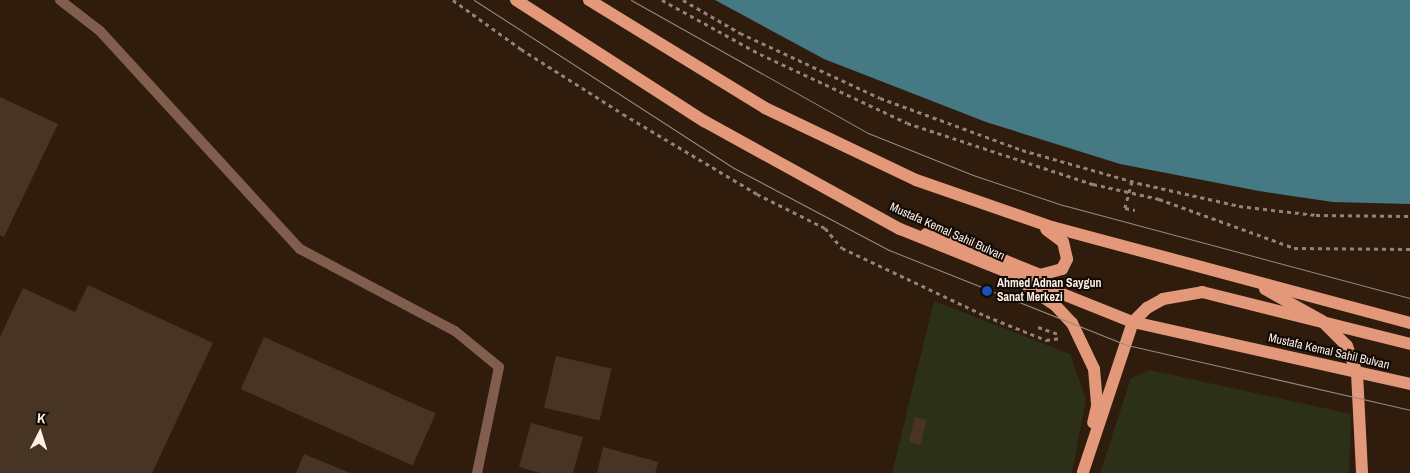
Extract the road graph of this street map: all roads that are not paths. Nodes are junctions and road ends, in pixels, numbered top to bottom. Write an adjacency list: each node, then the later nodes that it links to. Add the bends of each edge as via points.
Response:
1 (60, 0): 14 (lane, via 100,31 300,249 455,331 499,367)
2 (516, 0): 5 (main road, Mustafa Kemal Sahil Bulvarı, via 704,121)
3 (589, 0): 4 (main road, via 765,108 916,180)
4 (1024, 217): 5 (main road, via 1063,242 1068,251 1062,269 1040,275 952,238); 6 (main road)
5 (900, 228): 7 (main road, Mustafa Kemal Sahil Bulvarı)
6 (1226, 272): 8 (main road, via 1289,300); 10 (main road)
7 (1007, 273): 9 (main road, Mustafa Kemal Sahil Bulvarı); 15 (main road, via 1055,305 1072,323 1094,369 1097,406)
8 (1322, 321): 9 (main road, via 1202,292 1163,299 1147,308); 11 (main road); 12 (main road, via 1347,346)
9 (1133, 322): 12 (main road, Mustafa Kemal Sahil Bulvarı); 15 (main road)
10 (1410, 323)
11 (1410, 344)
12 (1357, 373): 13 (main road, Mustafa Kemal Sahil Bulvarı); 16 (main road)
13 (1410, 384)
14 (477, 473)
15 (1083, 473)
16 (1362, 473)

